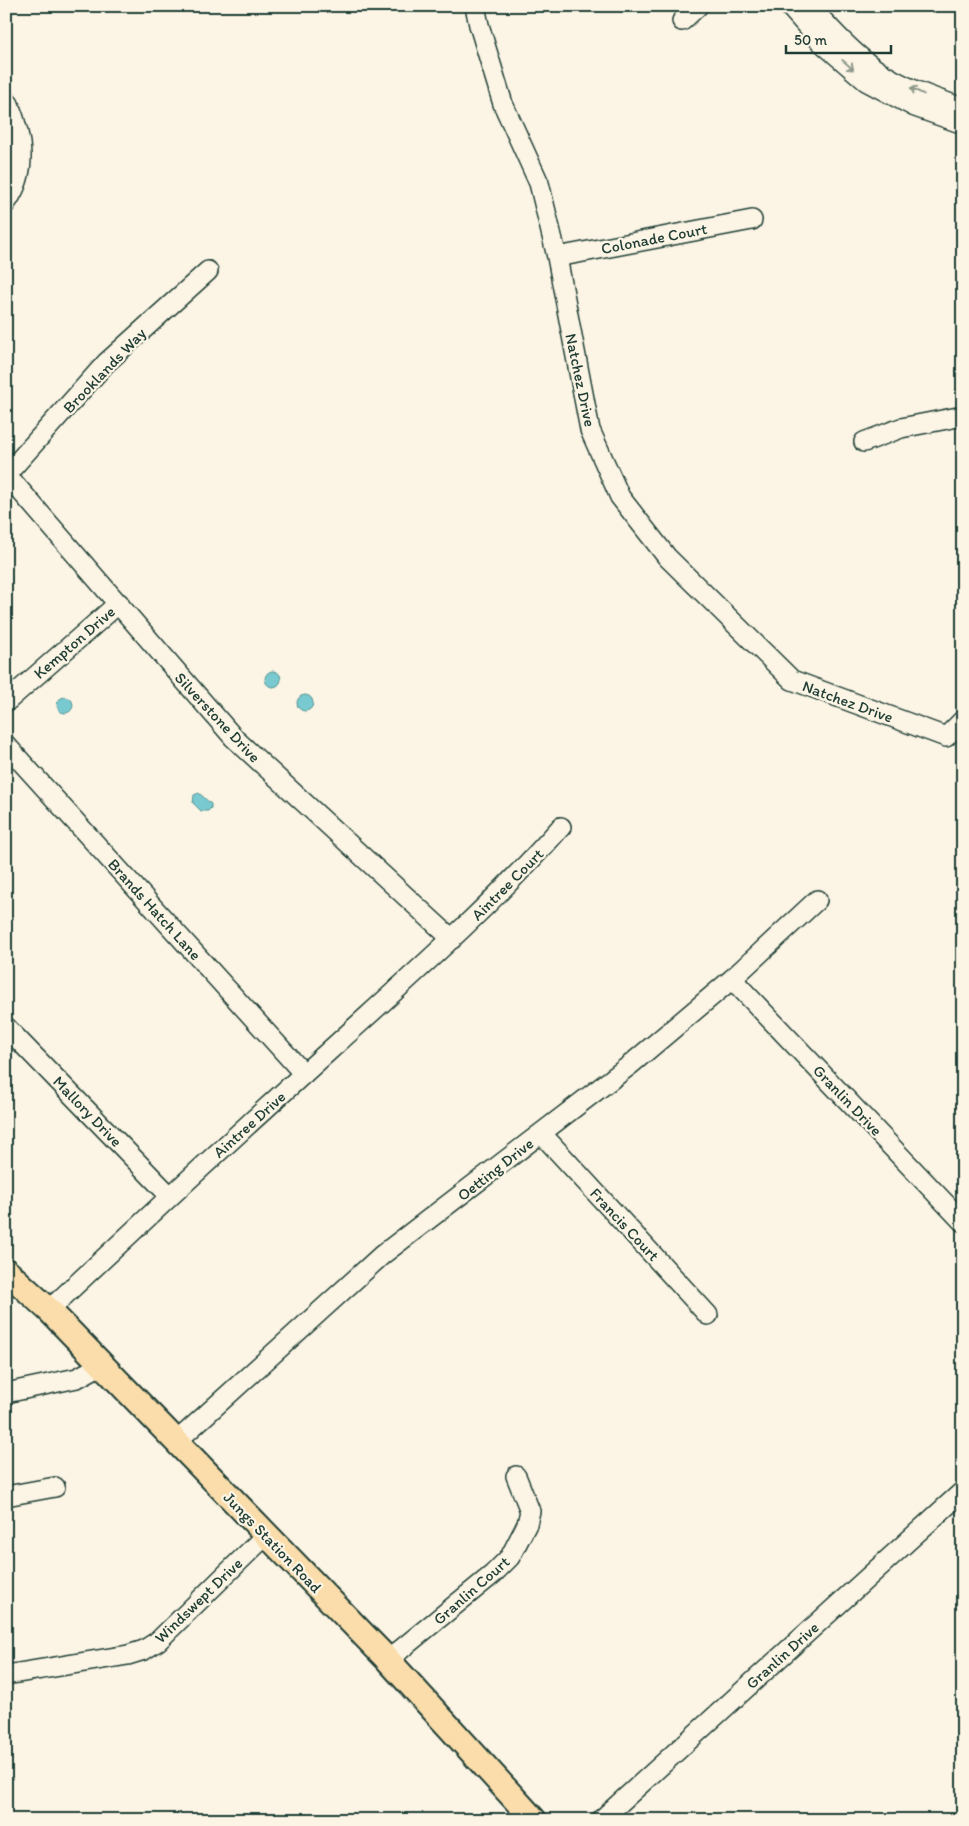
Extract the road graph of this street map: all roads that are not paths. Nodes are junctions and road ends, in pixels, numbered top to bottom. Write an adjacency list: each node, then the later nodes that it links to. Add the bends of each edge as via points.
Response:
1 (475, 6): 11 (street, Natchez Drive, via 503,104 539,183)
2 (698, 6): 5 (street)
3 (789, 6): 8 (street, one-way to 8, via 820,41 866,81 915,107)
4 (810, 6): 7 (street, one-way to 4, via 921,94 874,69)
5 (682, 21)
6 (6, 101): 9 (street, via 18,128 22,148 19,174)
7 (963, 108)
8 (963, 124)
9 (6, 203)
10 (752, 220): 11 (street, Colonade Court)
11 (557, 257): 18 (street, Natchez Drive, via 590,430 620,497 661,549 792,680 946,737)
12 (208, 270): 15 (street, Brooklands Way, via 106,363)
13 (963, 416): 14 (street, via 901,428)
14 (864, 442)
15 (6, 474): 16 (street, Silverstone Drive)
16 (119, 603): 17 (street, Kempton Drive); 22 (street, Silverstone Drive, via 234,738)
17 (6, 702)
18 (963, 720)
19 (6, 745): 25 (street, Brands Hatch Lane)
20 (561, 827): 22 (street, Aintree Court, via 526,867)
21 (817, 900): 23 (street, Oetting Drive)
22 (452, 940): 25 (street, Aintree Drive)
23 (732, 979): 26 (street, Oetting Drive, via 630,1065); 28 (street, Granlin Drive)
24 (6, 1027): 27 (street, Mallory Drive)
25 (304, 1074): 27 (street, Aintree Drive)
26 (541, 1133): 31 (street, Francis Court); 34 (street, Oetting Drive, via 382,1256)
27 (170, 1196): 30 (street, Aintree Drive)
28 (963, 1222)
29 (6, 1271): 30 (main road, Jungs Station Road)
30 (48, 1310): 32 (main road, Jungs Station Road)
31 (708, 1315)
32 (101, 1365): 33 (street, via 77,1378); 34 (main road, Jungs Station Road)
33 (6, 1393)
34 (176, 1442): 39 (main road, Jungs Station Road)
35 (516, 1476): 40 (street, Granlin Court, via 530,1511 510,1557)
36 (55, 1487): 38 (street)
37 (963, 1491): 43 (street, Granlin Drive)
38 (6, 1496)
39 (266, 1535): 40 (main road, Jungs Station Road); 41 (street, Windswept Drive, via 158,1641 144,1650)
40 (388, 1660): 42 (main road, Jungs Station Road)
41 (6, 1675)
42 (534, 1820)
43 (601, 1820)

